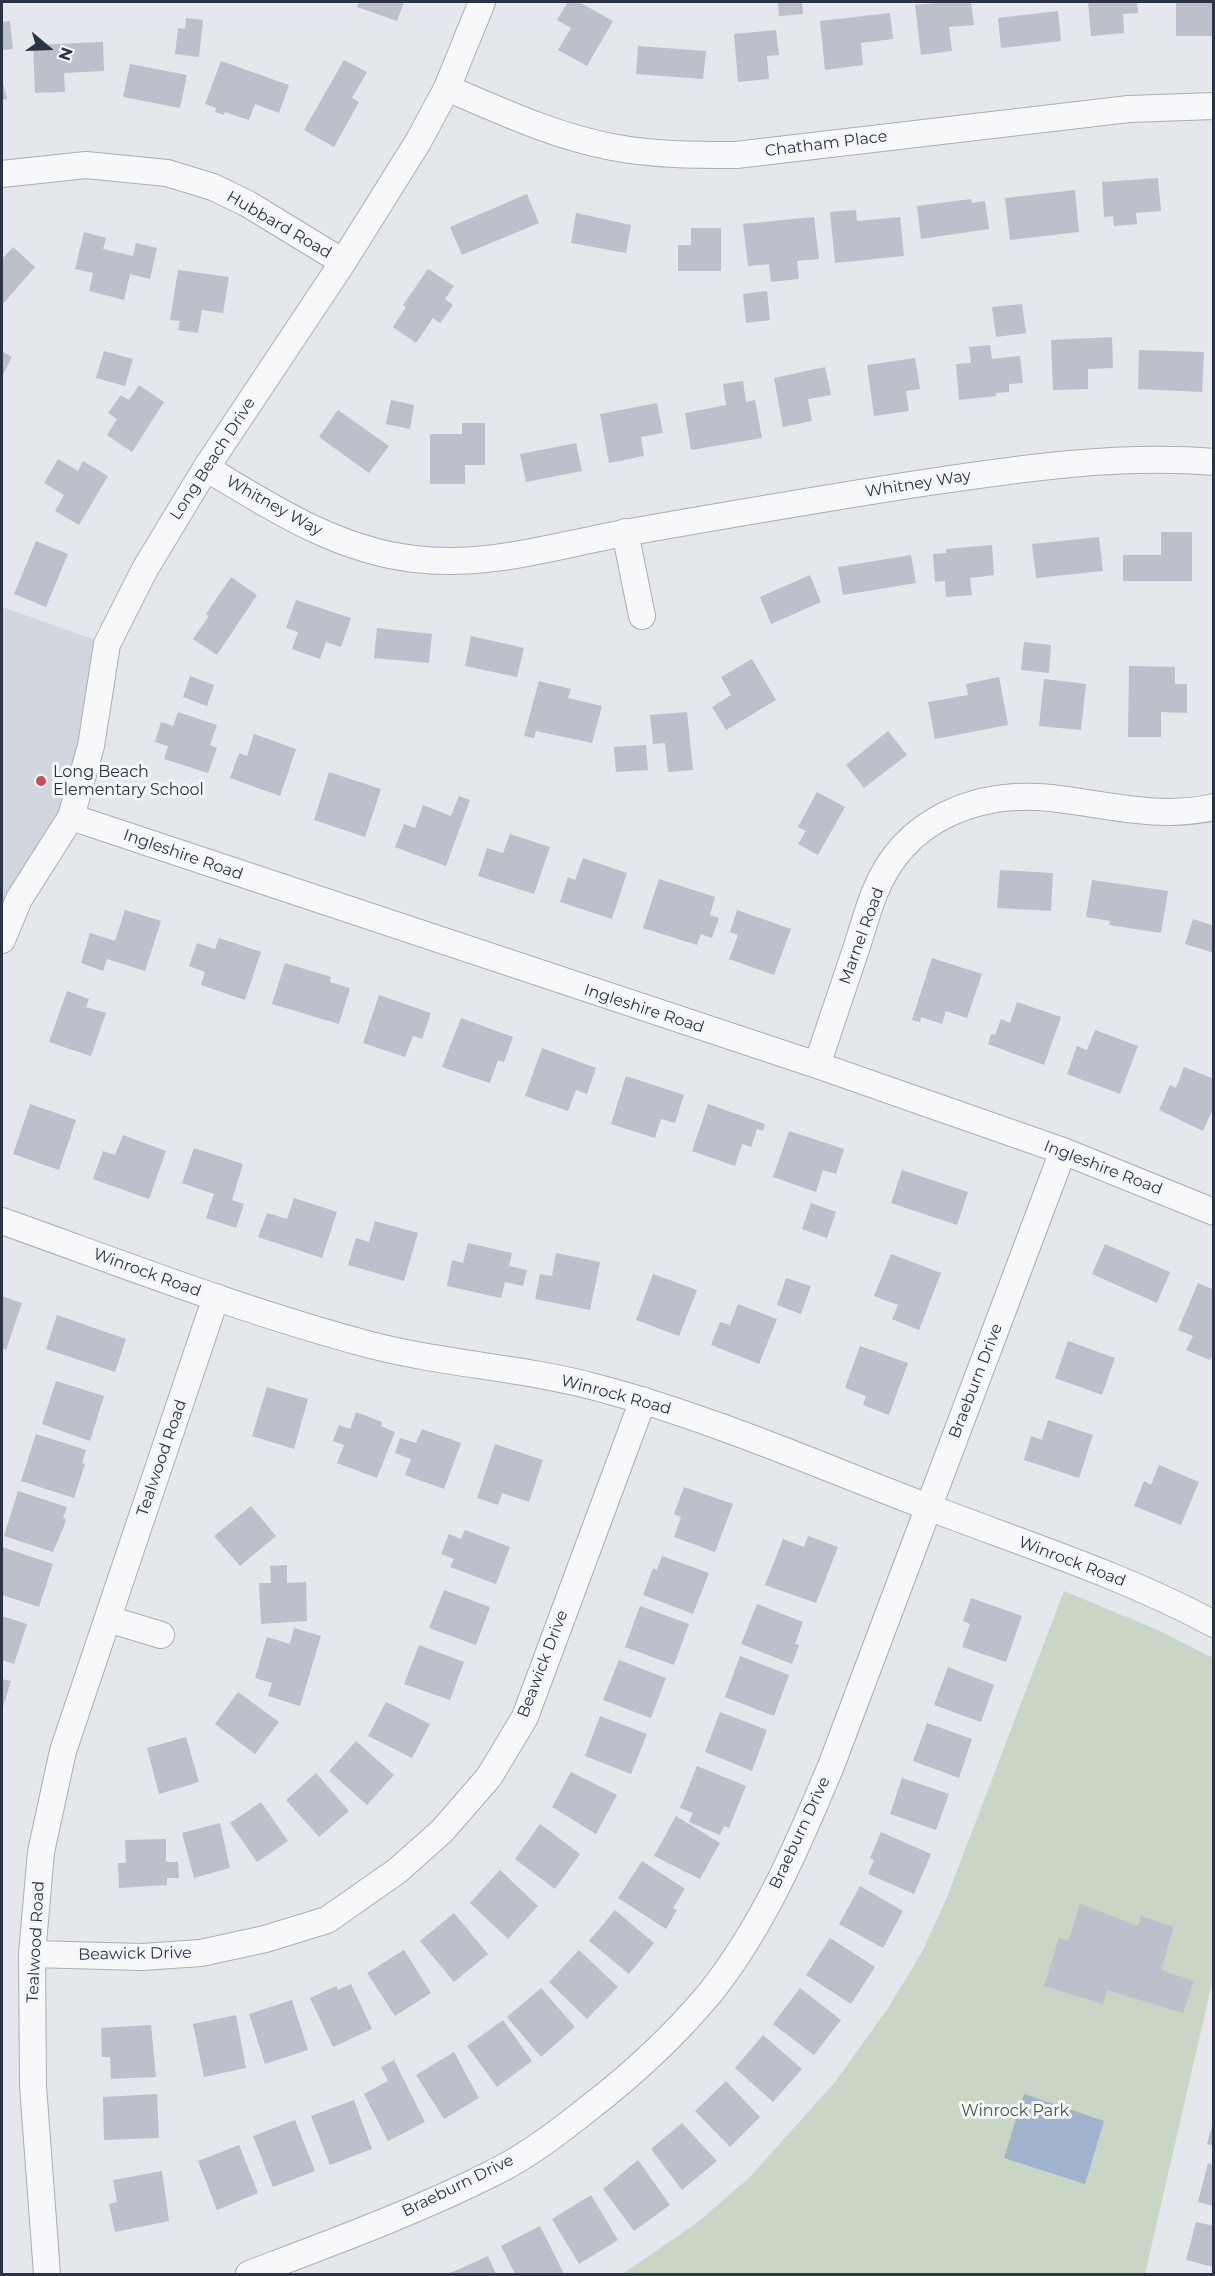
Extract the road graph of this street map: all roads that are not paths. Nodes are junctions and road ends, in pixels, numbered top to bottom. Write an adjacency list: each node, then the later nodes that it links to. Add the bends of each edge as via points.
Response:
1 (482, 2): 2 (street, Long Beach Drive)
2 (447, 88): 3 (street, Chatham Place, via 561,134 611,147 689,155 736,155 1129,109); 5 (street, Long Beach Drive)
3 (1214, 106)
4 (2, 174): 5 (street, Hubbard Road, via 86,165 167,173 248,204)
5 (343, 262): 7 (street, Long Beach Drive)
6 (1214, 462): 8 (street, Whitney Way, via 1154,460 1020,469)
7 (206, 468): 8 (street, Whitney Way, via 322,534 359,548 414,560 497,560); 11 (street, Long Beach Drive, via 145,569 107,644 92,746)
8 (626, 532): 9 (street)
9 (642, 616)
10 (1214, 807): 13 (street, Marnel Road, via 1155,812 1018,796 976,802 943,815 909,841 876,890)
11 (71, 817): 12 (street, Long Beach Drive, via 19,899); 13 (street, Ingleshire Road)
12 (2, 940)
13 (817, 1065): 14 (street, Ingleshire Road)
14 (1063, 1151): 15 (street, Ingleshire Road); 19 (street, Braeburn Drive)
15 (1214, 1212)
16 (2, 1221): 17 (street, Winrock Road)
17 (216, 1297): 18 (street, Winrock Road, via 370,1345 534,1374); 20 (street, Tealwood Road)
18 (644, 1400): 19 (street, Winrock Road); 23 (street, Beawick Drive, via 525,1717 489,1777 442,1832 398,1871 327,1920 275,1936 201,1953 142,1957)
19 (928, 1507): 21 (street, Winrock Road, via 1084,1565); 25 (street, Braeburn Drive, via 796,1850 757,1923 708,1995 661,2047 609,2092 553,2136 497,2171 409,2211)
20 (108, 1619): 22 (street); 23 (street, Tealwood Road, via 63,1751 41,1852)
21 (1214, 1623)
22 (161, 1635)
23 (32, 1954): 24 (street, Tealwood Road, via 33,2086)
24 (47, 2274)
25 (249, 2274)

